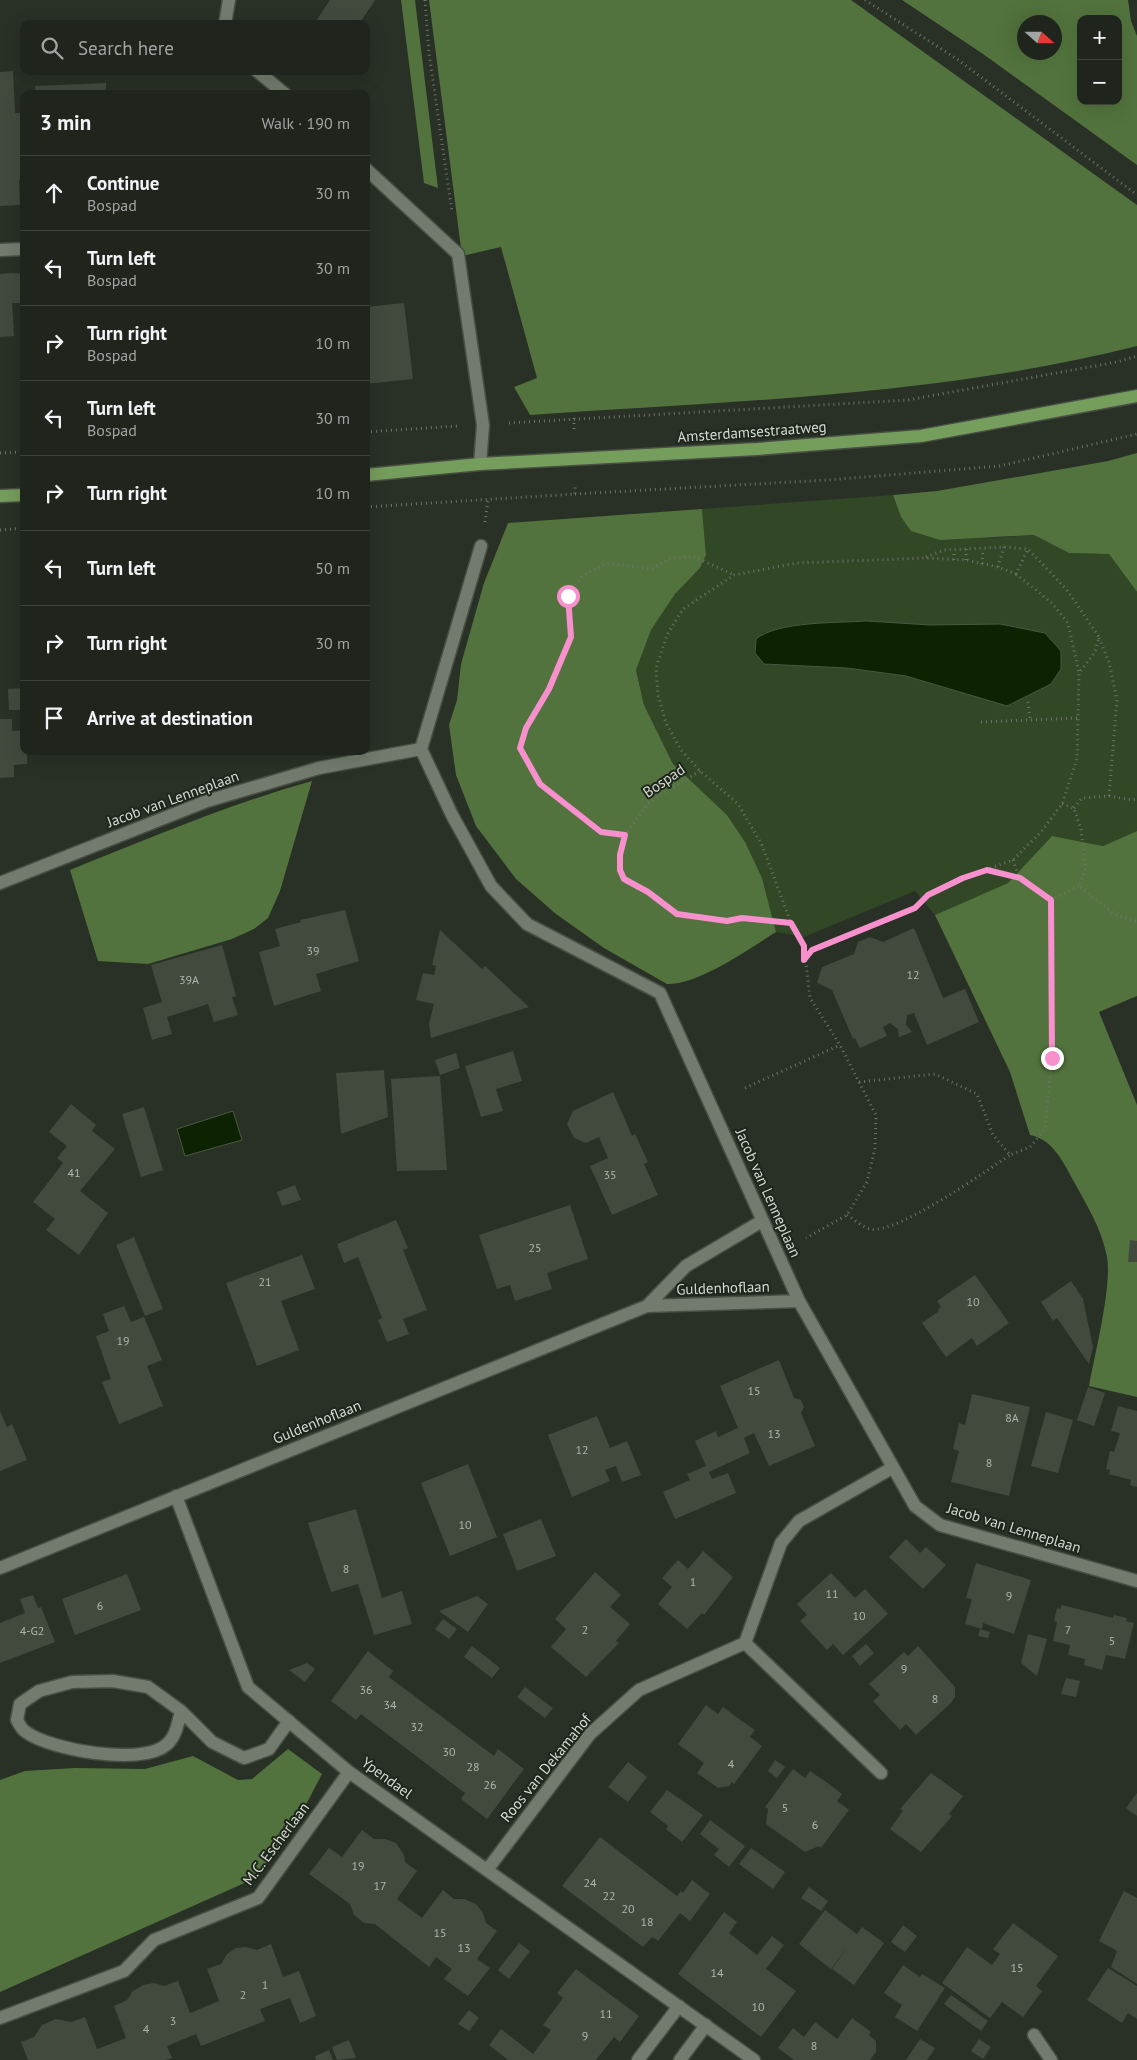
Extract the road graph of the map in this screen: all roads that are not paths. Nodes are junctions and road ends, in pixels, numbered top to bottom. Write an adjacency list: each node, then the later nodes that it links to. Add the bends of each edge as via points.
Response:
1 (229, 0): 2 (street)
2 (226, 20)
3 (262, 75): 4 (street)
4 (280, 90)
5 (370, 173): 9 (street, via 458,254 483,425)
6 (0, 250): 7 (street)
7 (20, 250)
8 (1137, 396): 9 (main road, Amsterdamsestraatweg, via 921,436 757,449)
9 (480, 464): 10 (main road, Amsterdamsestraatweg)
10 (370, 475)
11 (20, 495): 12 (main road)
12 (0, 496)
13 (481, 546): 14 (street)
14 (421, 749): 15 (street, Jacob van Lenneplaan, via 319,768 207,800); 16 (street, Jacob van Lenneplaan, via 491,886 527,924 660,993)
15 (0, 884)
16 (762, 1221): 17 (street, Jacob van Lenneplaan); 18 (street, Guldenhoflaan, via 686,1266)
17 (800, 1301): 18 (street, Guldenhoflaan); 19 (street, Jacob van Lenneplaan)
18 (647, 1306): 20 (street, Guldenhoflaan)
19 (892, 1468): 22 (street, Jacob van Lenneplaan, via 915,1506 940,1525); 23 (street, via 799,1522 781,1543)
20 (176, 1496): 21 (street, Guldenhoflaan); 25 (street, Ypendael, via 248,1687)
21 (0, 1568)
22 (1137, 1581)
23 (745, 1643): 27 (street); 28 (street, Roos van Dekamahof, via 639,1690 590,1734)
24 (182, 1711): 24 (street, via 148,1687 113,1681 72,1682 39,1691 20,1704 17,1720 24,1731 57,1747 106,1755 153,1752 166,1746 174,1735); 25 (street, via 212,1742 244,1758 269,1749)
25 (289, 1721): 26 (street, Ypendael)
26 (349, 1772): 28 (street, Ypendael); 30 (street, M.C. Escherlaan, via 258,1898 154,1940 124,1971)
27 (881, 1773)
28 (487, 1870): 29 (street, Ypendael)
29 (679, 2006): 31 (street, Ypendael); 33 (street)
30 (0, 2018)
31 (706, 2025): 34 (street); 35 (street, Ypendael)
32 (1034, 2035): 36 (street)
33 (638, 2060)
34 (680, 2060)
35 (754, 2060)
36 (1052, 2060)

